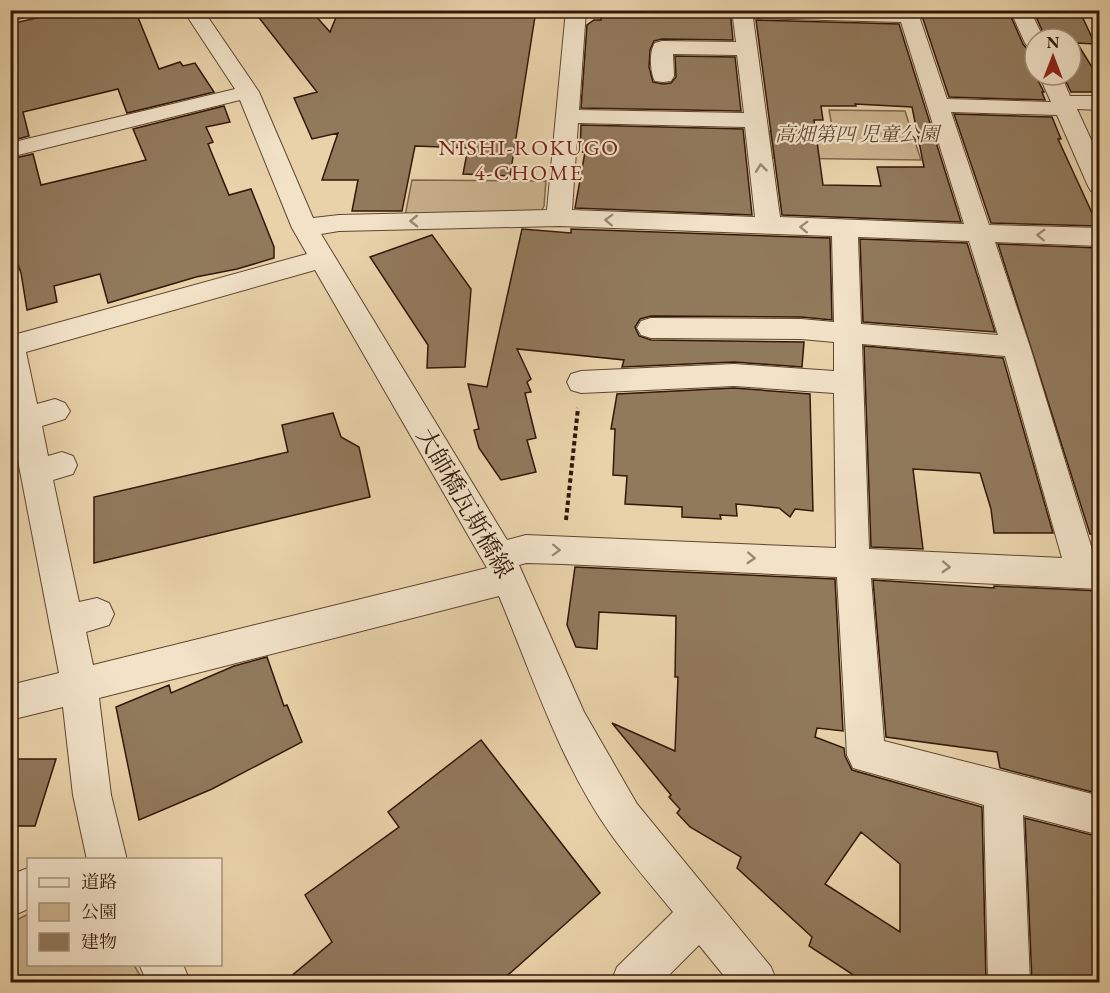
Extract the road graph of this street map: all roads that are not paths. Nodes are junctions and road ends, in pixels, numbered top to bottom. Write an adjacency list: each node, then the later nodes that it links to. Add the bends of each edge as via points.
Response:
1 (30, 10): 7 (street)
2 (194, 10): 12 (street, 大師橋瓦斯橋線, via 201,41)
3 (576, 10): 16 (street)
4 (1020, 10): 8 (street)
5 (742, 11): 6 (street); 9 (street)
6 (908, 14): 14 (street)
7 (10, 15)
8 (1028, 27)
9 (747, 49): 10 (street, via 662,47); 17 (street)
10 (663, 76)
11 (1056, 87): 15 (street)
12 (248, 92): 18 (street); 22 (street, 大師橋瓦斯橋線)
13 (1100, 103): 15 (street)
14 (938, 105): 15 (street); 24 (street)
15 (1064, 105): 19 (street)
16 (567, 116): 17 (street); 20 (street)
17 (756, 120): 21 (street, one-way to 17)
18 (10, 150)
19 (1100, 186)
20 (559, 218): 21 (street, one-way to 20); 22 (street, one-way to 22, via 339,223)
21 (769, 226): 23 (street, one-way to 21)
22 (305, 228): 26 (street, 大師橋瓦斯橋線)
23 (845, 229): 24 (street); 28 (street)
24 (978, 233): 25 (street, one-way to 24); 30 (street)
25 (1100, 237)
26 (322, 260): 29 (street, via 101,329); 36 (street, 大師橋瓦斯橋線)
27 (651, 328): 28 (street)
28 (848, 333): 30 (street); 32 (street)
29 (11, 345): 34 (street)
30 (1016, 347): 37 (street)
31 (581, 382): 32 (street, via 734,375)
32 (849, 384): 35 (street)
33 (55, 411): 34 (street)
34 (25, 418): 38 (street, via 48,468 81,617)
35 (854, 563): 36 (street, one-way to 35, via 526,549); 37 (street, one-way to 37); 40 (street, via 866,755)
36 (504, 567): 38 (street); 45 (street, 大師橋瓦斯橋線, via 571,725 595,771 623,818)
37 (1091, 574)
38 (79, 685): 39 (street); 42 (street, via 92,795)
39 (10, 703)
40 (1003, 791): 41 (street); 50 (street)
41 (1100, 816)
42 (107, 858)
43 (27, 888): 44 (street)
44 (10, 897)
45 (700, 914): 48 (street); 49 (street, 大師橋瓦斯橋線)
46 (161, 966): 47 (street)
47 (170, 982)
48 (632, 982)
49 (756, 982)
50 (1009, 982)

